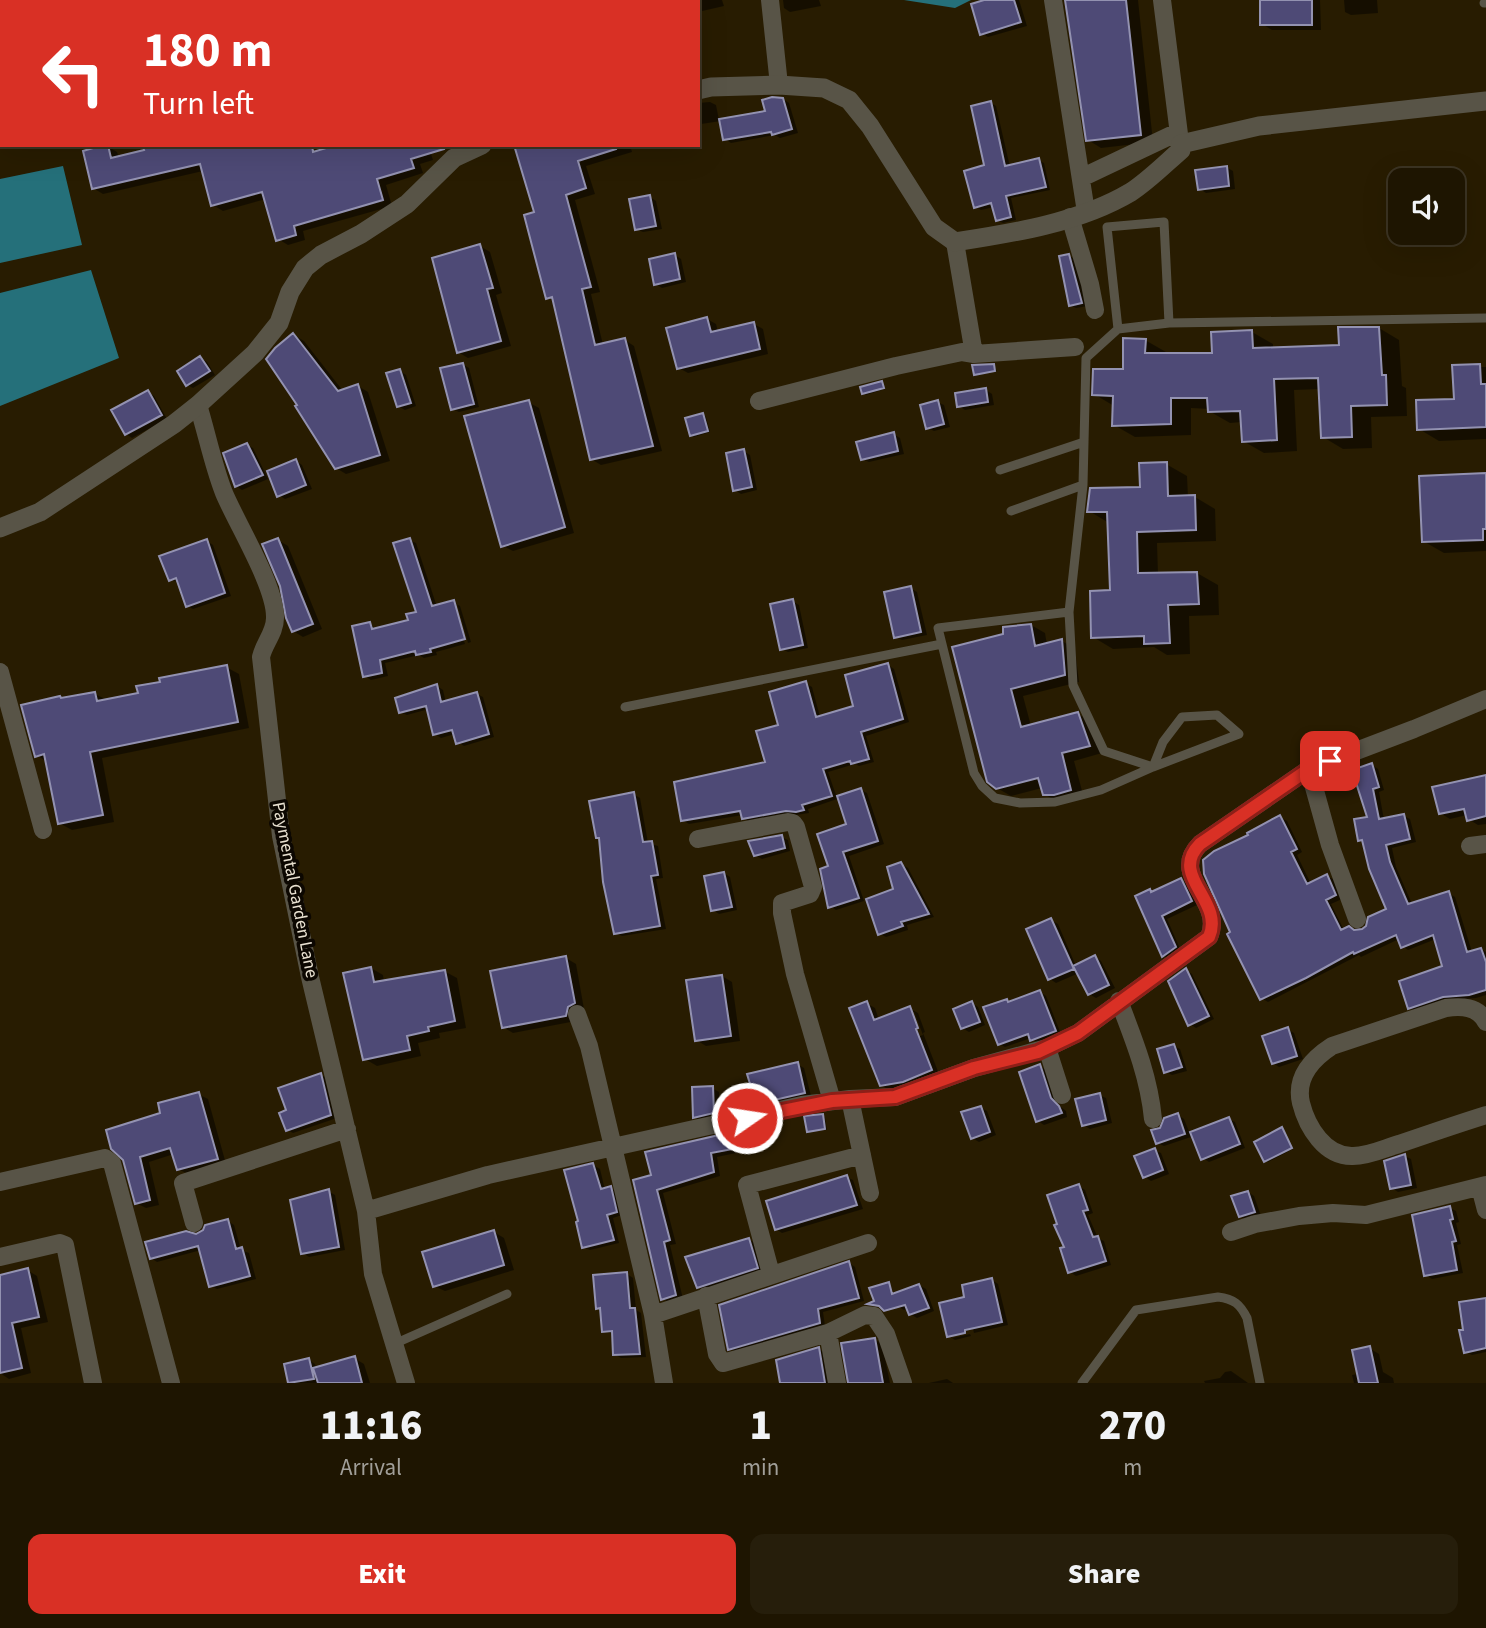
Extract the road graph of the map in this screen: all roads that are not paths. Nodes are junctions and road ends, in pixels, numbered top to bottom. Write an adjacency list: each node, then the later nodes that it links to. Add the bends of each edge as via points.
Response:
1 (770, 0): 4 (street)
2 (1053, 0): 9 (street)
3 (1162, 0): 7 (street)
4 (779, 85): 5 (street); 11 (street, via 824,88 849,100 934,227)
5 (700, 90)
6 (1486, 101): 7 (street, via 1259,126)
7 (1180, 141): 9 (street); 10 (street, via 1131,191)
8 (461, 149): 19 (street, via 407,204 305,268 279,323 255,353)
9 (1081, 178): 10 (street)
10 (1078, 215): 11 (street); 12 (street)
11 (955, 242): 17 (street)
12 (1095, 310)
13 (1486, 318): 14 (lane)
14 (1169, 323): 15 (lane); 15 (lane, via 1164,222 1107,228)
15 (1118, 329): 20 (lane, via 1086,358)
16 (1075, 346): 17 (street)
17 (974, 354): 18 (street, via 962,352 896,366)
18 (759, 401)
19 (198, 405): 24 (street, via 40,512); 44 (street, Paymental Garden Lane, via 223,491 274,606 273,632 261,657 281,836)
20 (1084, 442): 21 (lane); 22 (lane)
21 (1000, 470)
22 (1083, 485): 23 (lane); 25 (lane)
23 (1011, 511)
24 (0, 528)
25 (1069, 612): 26 (lane, via 938,628); 30 (lane, via 1073,685 1104,751)
26 (942, 644): 29 (lane); 30 (lane, via 974,773 995,797 1020,803 1055,802 1101,790)
27 (0, 671): 32 (street)
28 (1486, 699): 31 (street)
29 (625, 707)
30 (1153, 767): 30 (lane, via 1163,742 1182,717 1217,715 1239,734)
31 (1309, 769): 34 (street); 35 (street, via 1192,852 1189,871 1212,915 1209,937)
32 (43, 830)
33 (698, 839): 41 (street, via 788,822 796,827 813,887 810,894 782,903 782,913)
34 (1357, 919)
35 (1119, 1001): 38 (street, via 1078,1033); 43 (street, via 1138,1049)
36 (577, 1014): 45 (street, via 589,1046)
37 (1486, 1022): 42 (street, via 1477,1011 1446,1008 1332,1046 1316,1056 1301,1077 1301,1101 1314,1134 1330,1150 1351,1157)
38 (1047, 1048): 39 (street); 40 (street, via 895,1097)
39 (1062, 1095)
40 (850, 1098): 41 (street); 46 (street)
41 (832, 1101): 45 (street)
42 (1486, 1115)
43 (1153, 1119)
44 (347, 1129): 51 (street, Paymental Garden Lane); 52 (street, via 183,1183)
45 (611, 1149): 51 (street, via 488,1175); 59 (street)
46 (862, 1156): 49 (street); 56 (street, via 747,1185)
47 (0, 1181): 63 (street, via 105,1158 112,1163)
48 (1483, 1186): 50 (street); 53 (street, via 1366,1215 1299,1216)
49 (870, 1193)
50 (1486, 1210)
51 (366, 1211): 61 (street, Paymental Garden Lane, via 373,1273)
52 (194, 1223)
53 (1231, 1232)
54 (868, 1243): 56 (street)
55 (0, 1257): 62 (street, via 65,1245)
56 (771, 1274): 58 (street)
57 (508, 1294): 61 (lane)
58 (706, 1296): 59 (street); 60 (street, via 717,1354 723,1363)
59 (653, 1315): 65 (street)
60 (828, 1333): 66 (street); 67 (street, via 874,1315)
61 (394, 1344): 64 (street, Paymental Garden Lane)
62 (93, 1383)
63 (171, 1383)
64 (406, 1383)
65 (664, 1383)
66 (837, 1383)
67 (904, 1383)
68 (1082, 1383): 69 (lane, via 1136,1310 1218,1297 1238,1303 1247,1318)
69 (1260, 1383)

